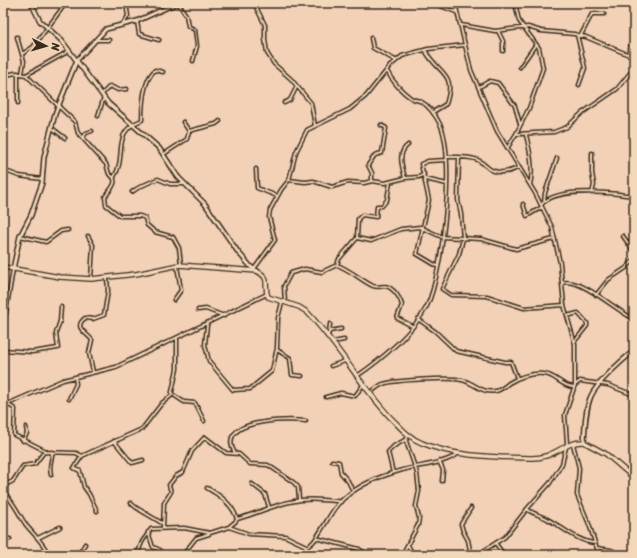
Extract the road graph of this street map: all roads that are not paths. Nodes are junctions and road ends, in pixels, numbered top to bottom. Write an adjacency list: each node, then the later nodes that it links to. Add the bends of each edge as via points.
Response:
1 (31, 3): 18 (street)
2 (66, 3): 18 (street)
3 (77, 3): 4 (street)
4 (88, 3)
5 (126, 3): 15 (street, via 128,16)
6 (178, 3): 11 (street); 38 (street, via 185,11 188,26 195,30 196,46)
7 (254, 3): 49 (street, via 265,25 268,53 274,64 291,79)
8 (433, 3): 12 (street)
9 (455, 3): 12 (street)
10 (515, 3): 17 (street)
11 (172, 4): 14 (street)
12 (456, 12): 16 (street)
13 (604, 14): 22 (street, via 592,14)
14 (137, 21): 15 (street); 27 (street, via 139,34)
15 (124, 24): 25 (street, via 106,29)
16 (461, 25): 19 (street); 29 (street)
17 (523, 27): 19 (street); 21 (street); 28 (street)
18 (47, 29): 30 (street); 33 (street, via 33,47)
19 (498, 31): 32 (street, via 503,41)
20 (634, 33): 34 (street)
21 (577, 35): 22 (street); 47 (street, via 585,68)
22 (581, 35): 34 (street)
23 (17, 37): 33 (street)
24 (371, 38): 37 (street, via 373,48)
25 (95, 39): 26 (street); 36 (street)
26 (109, 40)
27 (159, 40)
28 (536, 44): 39 (street); 61 (street, via 542,58 543,73)
29 (465, 45): 31 (street); 48 (street, via 468,64)
30 (70, 50): 36 (street); 45 (street)
31 (425, 50): 37 (street); 55 (street, via 431,62 446,75 450,87 445,105)
32 (503, 51)
33 (22, 54): 44 (street)
34 (628, 55): 35 (street)
35 (634, 57)
36 (77, 60): 51 (street); 54 (street)
37 (395, 60): 41 (street)
38 (193, 61)
39 (520, 67)
40 (634, 68): 67 (street, via 617,89 567,126 554,132)
41 (387, 71): 55 (street, via 402,91); 62 (street, via 366,96 350,109)
42 (163, 72): 59 (street, via 155,70 147,78 142,120)
43 (18, 73): 44 (street); 46 (street); 52 (street)
44 (22, 74): 45 (street)
45 (26, 75): 54 (street)
46 (3, 76)
47 (579, 85)
48 (479, 87): 61 (street, via 490,81 498,83 515,106); 71 (street, via 498,131)
49 (296, 88): 53 (street, via 290,100); 62 (street, via 312,104)
50 (127, 89): 51 (street, via 117,90 110,86)
51 (103, 96): 56 (street); 59 (street)
52 (18, 103)
53 (284, 103)
54 (58, 106): 63 (street); 69 (street, via 77,123)
55 (433, 112): 74 (street, via 446,139)
56 (98, 116)
57 (220, 121): 65 (street)
58 (183, 122): 65 (street)
59 (131, 124): 73 (street); 82 (street, via 122,138 119,165)
60 (381, 125): 87 (street, via 386,128 382,153 368,165)
61 (520, 125): 66 (street)
62 (315, 126): 86 (street, via 307,130 299,146)
63 (52, 128): 68 (street); 85 (street, via 44,157)
64 (92, 131): 69 (street, via 86,133)
65 (189, 131): 73 (street, via 185,141)
66 (516, 134): 67 (street); 71 (street)
67 (526, 135): 91 (street, via 531,156)
68 (65, 138)
69 (82, 139): 82 (street, via 106,164 108,174)
70 (408, 145): 83 (street, via 401,155)
71 (508, 147): 78 (street)
72 (592, 153): 93 (street)
73 (164, 154): 89 (street)
74 (446, 157): 75 (street); 77 (street)
75 (459, 157): 78 (street, via 476,159 497,172); 106 (street, via 458,200)
76 (557, 158): 96 (street)
77 (446, 160): 81 (street, via 421,164); 90 (street)
78 (519, 168): 91 (street)
79 (256, 169): 95 (street, via 257,188)
80 (3, 170): 85 (street)
81 (424, 174): 83 (street); 84 (street)
82 (114, 177): 110 (street, via 113,187 105,197 106,205 120,216 143,217 155,232 173,237 179,248)
83 (404, 178): 88 (street)
84 (424, 179): 90 (street); 99 (street, via 429,200)
85 (43, 180): 101 (street, via 31,215)
86 (289, 180): 87 (street, via 313,181 332,187 339,183); 95 (street)
87 (372, 181): 88 (street)
88 (390, 182): 105 (street, via 387,200 382,206 377,206 376,217 362,215 358,219)
89 (184, 184): 92 (street, via 170,184 158,179); 115 (street, via 205,204 238,252)
90 (447, 184): 104 (street)
91 (530, 185): 98 (street)
92 (132, 192)
93 (592, 193): 94 (street); 96 (street, via 560,195)
94 (634, 195)
95 (277, 196): 115 (street, via 269,214 275,240)
96 (544, 203): 98 (street)
97 (523, 204): 98 (street, via 528,216)
98 (542, 206): 107 (street, via 552,227)
99 (422, 227): 104 (street); 105 (street, via 406,228 371,241); 112 (street, via 417,255)
100 (68, 230): 101 (street, via 61,231 46,242)
101 (20, 236): 114 (street)
102 (88, 236): 117 (street, via 93,245)
103 (623, 236): 108 (street)
104 (442, 237): 106 (street); 112 (street)
105 (357, 238): 111 (street)
106 (463, 239): 107 (street, via 481,239 516,249); 123 (street, via 459,254 442,288 444,291 455,295 487,296 524,308)
107 (554, 240): 118 (street)
108 (634, 252)
109 (634, 260): 120 (street, via 608,280)
110 (180, 265): 115 (main road); 116 (main road); 121 (street, via 181,290)
111 (337, 265): 122 (street, via 322,272 305,270 291,273 284,286); 132 (street, via 350,270 375,287 390,288 402,305 397,318)
112 (437, 266): 128 (street, via 429,301)
113 (3, 267): 114 (main road)
114 (13, 269): 117 (main road); 134 (street)
115 (255, 270): 119 (main road, via 266,279)
116 (107, 278): 117 (main road); 145 (street, via 108,291 104,315 93,319 85,318 79,327 92,340 89,352)
117 (91, 279)
118 (562, 283): 120 (street, via 571,281 581,284); 123 (street)
119 (267, 294): 122 (main road); 126 (street)
120 (596, 296): 129 (street)
121 (174, 300)
122 (283, 302): 135 (main road, via 307,312); 141 (street, via 278,318)
123 (564, 304): 127 (street)
124 (61, 307): 140 (street, via 56,333 58,348 32,352)
125 (198, 310): 126 (street, via 206,309)
126 (224, 316): 131 (street)
127 (567, 316): 138 (street); 138 (street, via 578,314 587,324 582,334)
128 (418, 319): 132 (street); 149 (street, via 456,351 511,362)
129 (634, 319)
130 (330, 324): 135 (street)
131 (207, 325): 136 (street); 141 (street, via 205,346 209,361 233,390 250,389 271,373)
132 (412, 326): 147 (street, via 391,349)
133 (341, 329): 135 (street)
134 (3, 331)
135 (328, 334): 139 (main road)
136 (177, 338): 145 (street, via 116,367); 153 (street, via 177,369)
137 (344, 340): 139 (street)
138 (574, 341): 152 (street)
139 (331, 342): 143 (main road)
140 (3, 350)
141 (277, 350): 146 (street, via 290,358 292,375)
142 (634, 351): 150 (street)
143 (345, 361): 144 (street); 147 (main road)
144 (331, 366)
145 (93, 372): 148 (street)
146 (302, 376)
147 (356, 376): 151 (main road)
148 (75, 377): 157 (street, via 76,384); 158 (street)
149 (517, 378): 152 (street, via 545,374 567,387); 154 (street, via 495,391 482,390 460,379 444,378 385,384)
150 (599, 384): 152 (street, via 580,381); 155 (street); 166 (street, via 589,403)
151 (363, 386): 154 (main road); 156 (street, via 356,396 341,393)
152 (575, 386): 168 (street, via 565,415)
153 (172, 394): 160 (street, via 186,403 195,403); 164 (street, via 142,429)
154 (370, 394): 163 (main road)
155 (634, 395)
156 (326, 397)
157 (69, 399)
158 (7, 404): 159 (street); 165 (street, via 15,410 13,433)
159 (3, 406)
160 (204, 421)
161 (306, 421): 171 (street, via 281,420 240,428 233,433 230,442)
162 (26, 427): 165 (street, via 27,433)
163 (407, 437): 172 (main road, via 432,447); 177 (street); 178 (street, via 391,447 388,452)
164 (114, 441): 173 (street); 174 (street, via 132,463)
165 (23, 442): 169 (street)
166 (584, 442): 167 (main road); 180 (main road, via 606,454)
167 (572, 444): 168 (main road); 205 (street, via 579,468 577,495)
168 (566, 446): 172 (main road, via 552,455 539,458); 192 (street, via 562,464 554,478)
169 (46, 452): 170 (street); 183 (street, via 35,464 23,466 12,481)
170 (52, 452): 173 (street, via 76,453); 179 (street)
171 (235, 453): 187 (street, via 250,464 268,465 293,482 298,487); 195 (street, via 226,453 204,438 191,453 183,472 169,485 172,492 164,503)
172 (459, 453): 176 (street)
173 (82, 456): 193 (street, via 74,468 81,473 84,487)
174 (143, 460)
175 (332, 461): 186 (street, via 339,462 341,473)
176 (439, 461): 177 (street); 181 (street)
177 (415, 467): 178 (street); 208 (street, via 418,486 416,506 419,518)
178 (392, 473): 186 (street)
179 (50, 475)
180 (634, 478)
181 (442, 481)
182 (252, 484): 190 (street, via 264,492)
183 (3, 486)
184 (207, 488): 194 (street, via 232,507)
185 (3, 491): 201 (street)
186 (353, 491): 188 (street)
187 (299, 499): 188 (street); 190 (street)
188 (341, 502): 202 (street)
189 (131, 503): 195 (street)
190 (269, 507): 194 (street)
191 (472, 508): 220 (street, via 461,524)
192 (527, 509): 205 (street, via 550,520 566,532); 207 (street)
193 (97, 511)
194 (237, 519): 197 (street)
195 (163, 524): 198 (street)
196 (60, 527): 201 (street)
197 (228, 527): 200 (street); 209 (street, via 249,534 285,536)
198 (164, 528): 199 (street, via 153,528); 200 (street, via 184,528)
199 (148, 532): 211 (street, via 153,547); 215 (street)
200 (210, 533): 212 (street, via 196,538)
201 (38, 538): 213 (street)
202 (316, 538): 209 (street); 217 (street)
203 (10, 539): 204 (street)
204 (3, 540)
205 (595, 543): 210 (street)
206 (85, 544): 214 (street, via 80,552)
207 (496, 544): 221 (street); 222 (street)
208 (408, 545): 218 (street); 219 (street)
209 (306, 546): 216 (street)
210 (597, 548): 223 (street); 224 (street)
211 (160, 550)
212 (185, 552)
213 (48, 555)
214 (70, 555)
215 (138, 555)
216 (299, 555)
217 (368, 555)
218 (402, 555)
219 (413, 555)
220 (471, 555)
221 (477, 555)
222 (507, 555)
223 (598, 555)
224 (622, 555)

